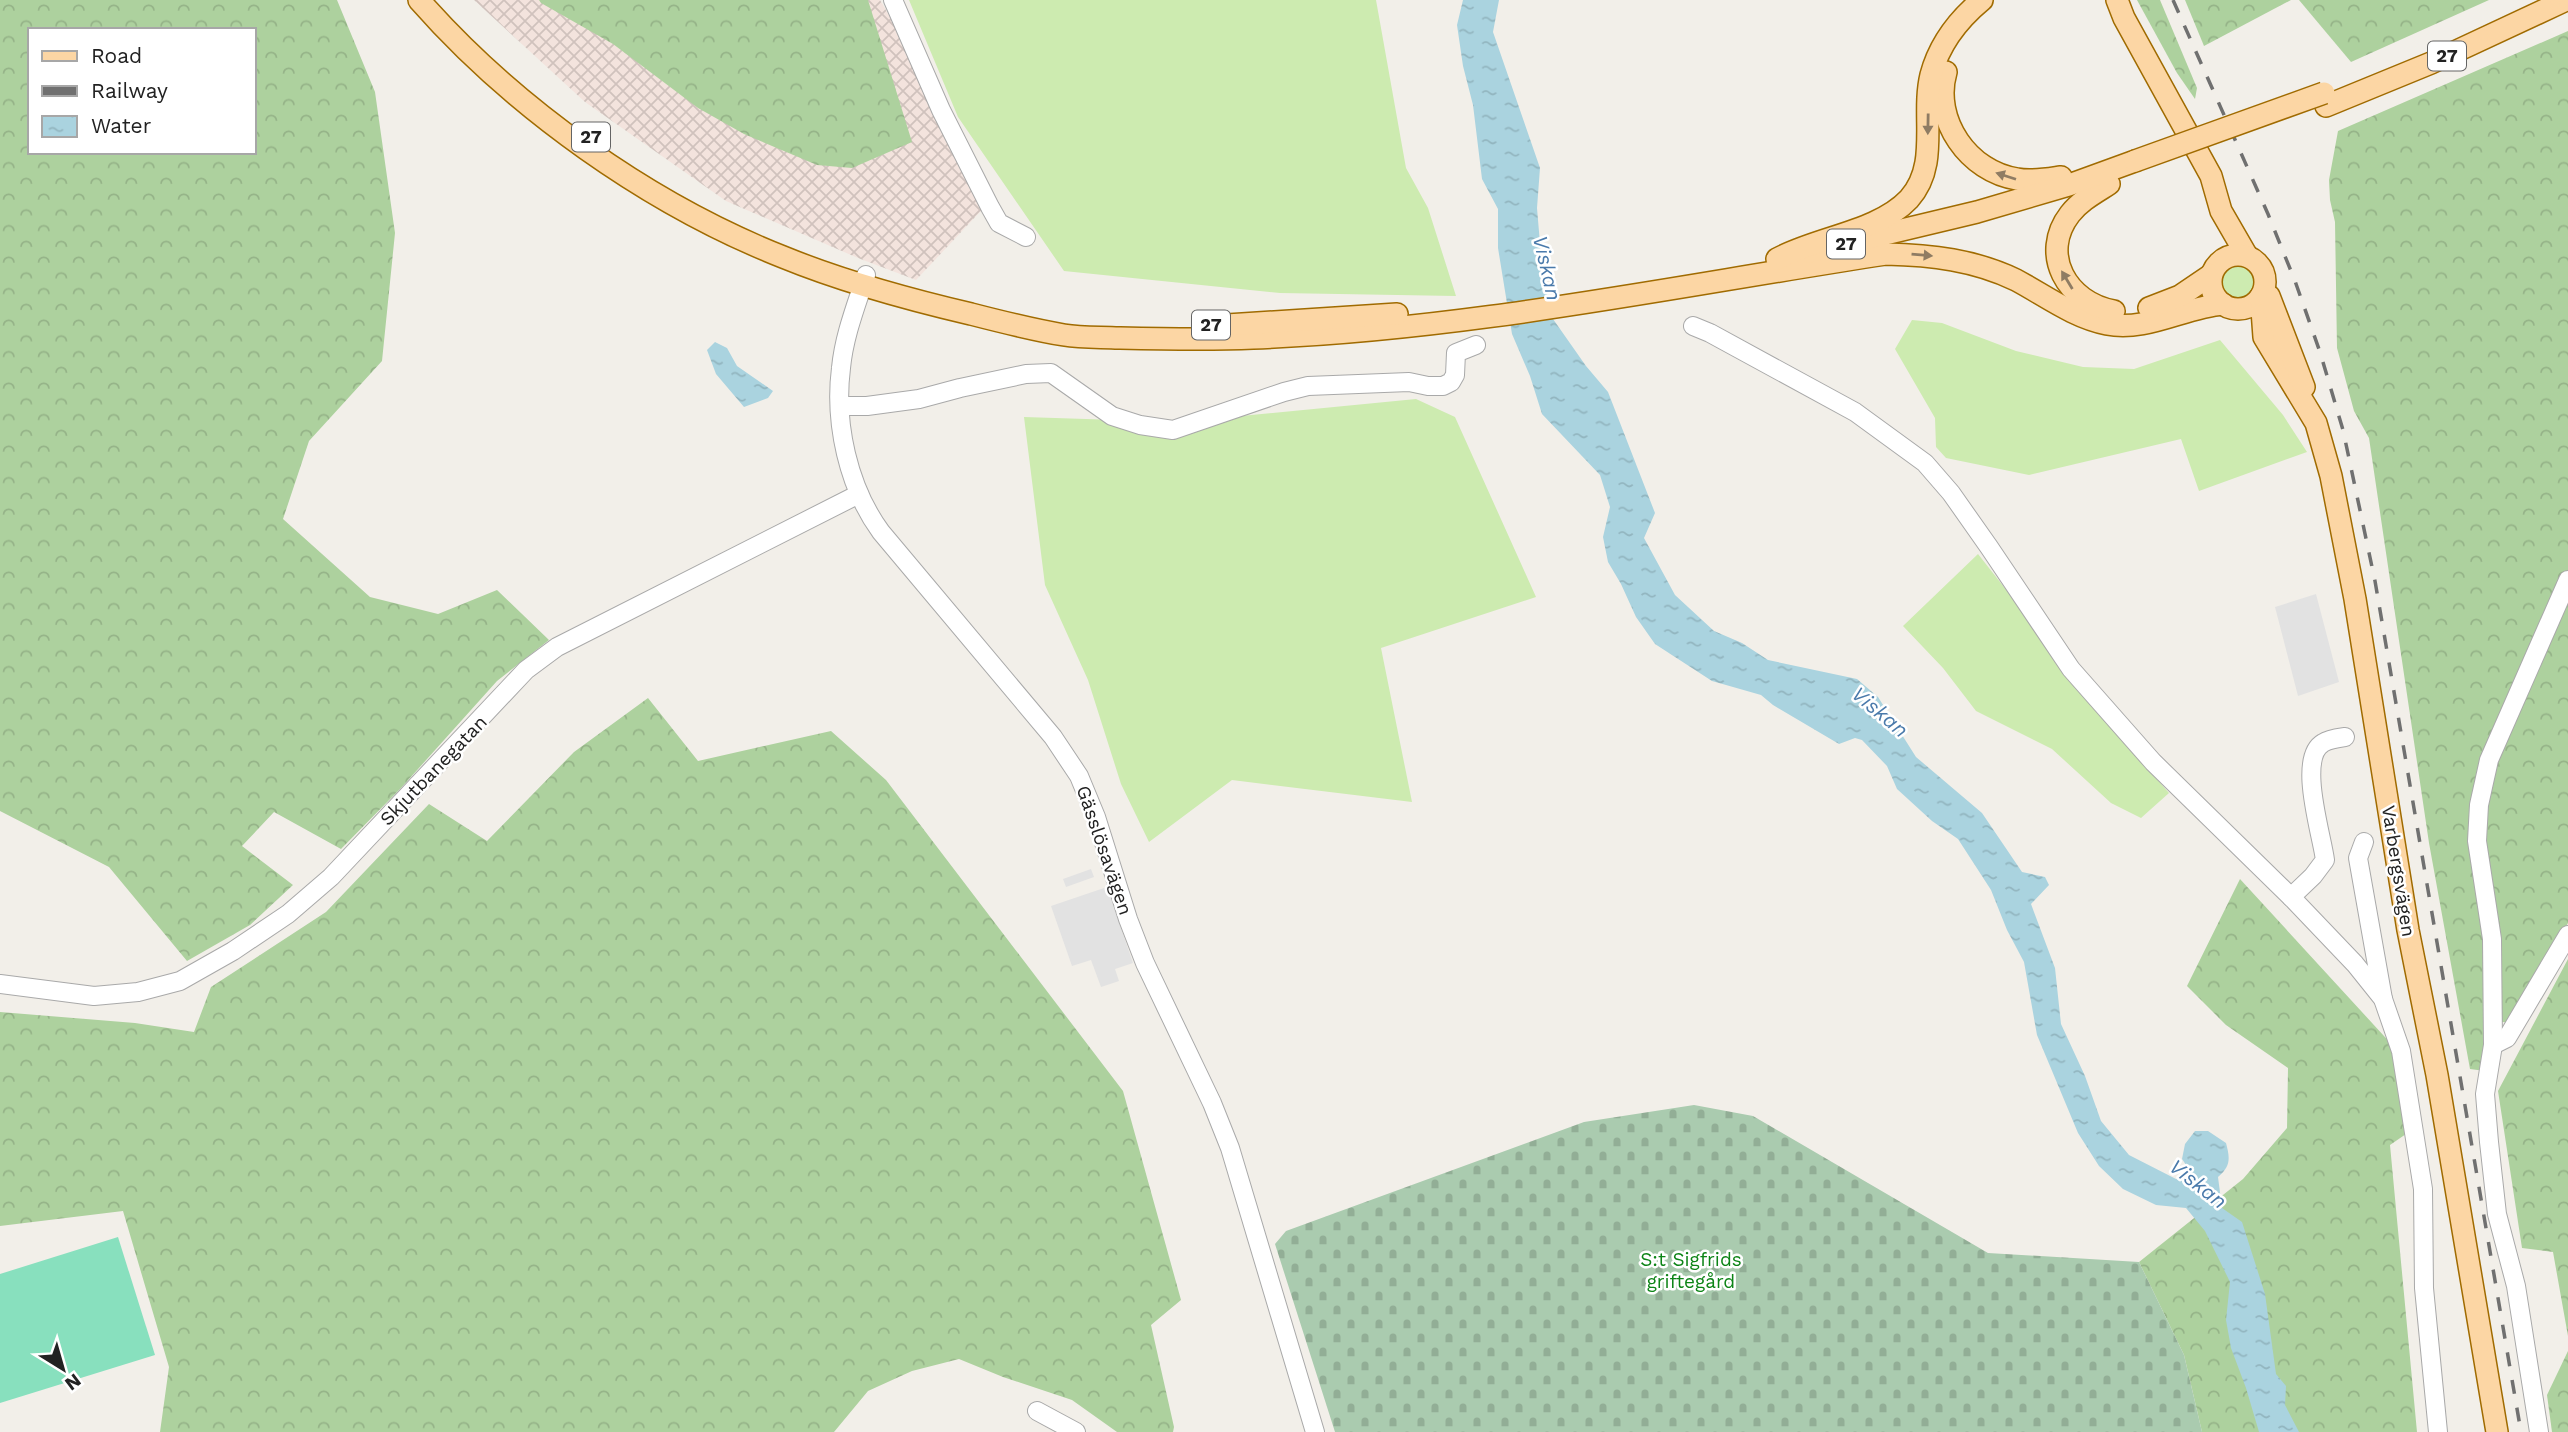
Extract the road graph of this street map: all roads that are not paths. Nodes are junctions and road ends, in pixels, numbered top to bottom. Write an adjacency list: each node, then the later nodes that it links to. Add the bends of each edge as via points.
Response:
1 (419, 0): 18 (main road, 27, via 519,97 630,178 782,257)
2 (435, 0): 18 (main road, 27, via 551,109 646,175 724,221)
3 (893, 0): 14 (street, via 990,207 999,223)
4 (1982, 0): 16 (main road, one-way to 16, via 1957,24 1937,57 1930,77 1923,178 1909,199 1880,220 1798,247)
5 (2001, 0): 11 (main road, one-way to 5, via 2018,180 1988,169 1963,149 1945,108 1944,76 1959,43)
6 (2105, 0): 9 (main road, via 2115,12)
7 (2535, 0): 10 (main road, 27)
8 (2566, 0): 10 (main road, 27, via 2431,63)
9 (2120, 9): 13 (main road, via 2211,176)
10 (2325, 100): 11 (main road, 27, bridge)
11 (2132, 167): 12 (main road, 27); 16 (main road, 27)
12 (2109, 184): 16 (main road, 27, via 1972,221); 17 (main road, one-way to 12, via 2180,296 2138,311 2118,312 2088,304 2067,283 2057,256 2063,225 2081,202)
13 (2221, 211): 15 (main road); 17 (main road, via 2220,250)
14 (1026, 237)
15 (2247, 256): 17 (main road, via 2233,254); 19 (main road, via 2260,266)
16 (1779, 264): 18 (main road, 27, via 1452,316 1183,327 1056,322); 20 (main road, one-way to 20, via 1886,254 1950,259 1994,271 2085,319 2110,325 2152,321 2204,305)
17 (2214, 269): 20 (main road, via 2213,293)
18 (864, 281): 25 (street, Gässlösavägen, via 841,369)
19 (2263, 289): 20 (main road, via 2248,307); 22 (main road); 24 (main road, via 2299,370)
20 (2227, 306): 22 (main road, via 2256,334)
21 (1693, 326): 30 (street, via 1855,412 1925,463 1951,493 2071,668 2153,762)
22 (2264, 330): 24 (main road, Varbergsvägen)
23 (1476, 345): 25 (street, via 1456,353 1455,375 1443,386 1409,382 1308,386 1173,430 1112,416 1051,373 919,399)
24 (2307, 406): 39 (main road, Varbergsvägen, via 2321,438 2349,561)
25 (841, 407): 26 (street, Gässlösavägen, via 842,434)
26 (859, 495): 32 (street, Skjutbanegatan, via 557,647 526,670 331,877 288,914 233,951 180,981 138,992 94,996); 36 (street, Gässlösavägen, via 881,532 1053,737 1084,787 1145,963 1230,1147)
27 (2568, 580): 34 (street, via 2489,760 2479,805 2477,841 2492,939)
28 (2345, 737): 30 (street, via 2323,743 2314,754 2314,810 2325,860)
29 (2364, 842): 33 (street, via 2358,858)
30 (2291, 897): 33 (street)
31 (2568, 935): 34 (street, via 2507,1038)
32 (0, 984)
33 (2383, 999): 38 (street, via 2400,1051 2423,1189 2424,1288)
34 (2493, 1045): 40 (street, via 2485,1094 2497,1214 2516,1286)
35 (1037, 1411): 37 (street)
36 (1310, 1431)
37 (1076, 1432)
38 (2438, 1432)
39 (2497, 1432)
40 (2539, 1432)

